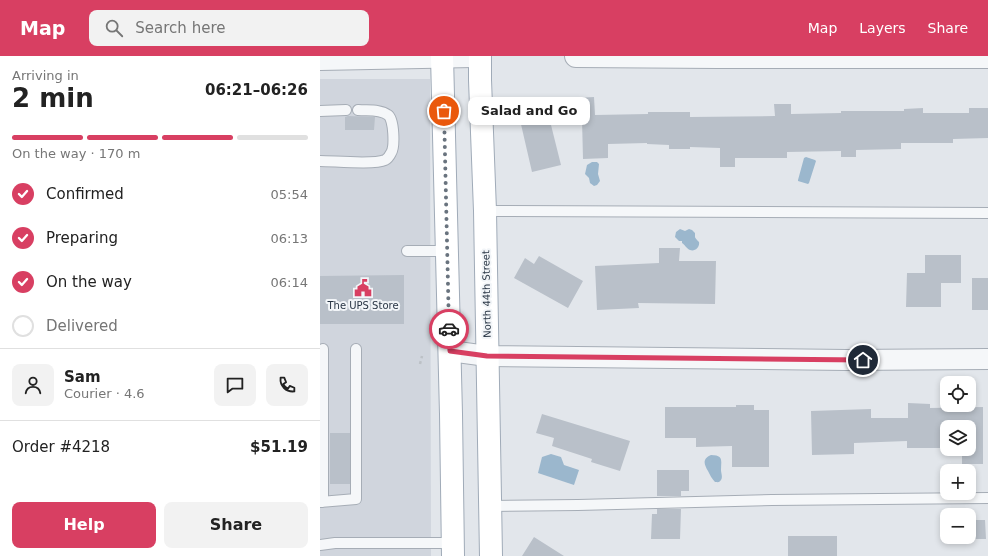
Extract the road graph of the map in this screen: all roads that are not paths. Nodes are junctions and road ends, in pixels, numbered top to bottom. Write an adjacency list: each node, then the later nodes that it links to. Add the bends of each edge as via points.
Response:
1 (442, 56): 2 (street); 6 (street); 14 (main road)
2 (473, 56)
3 (480, 56): 11 (main road, North 44th Street)
4 (576, 56): 5 (street)
5 (988, 56)
6 (320, 59)
7 (346, 110): 9 (lane)
8 (358, 110): 10 (lane, via 382,111 390,116 394,144 392,153 386,159 376,162)
9 (320, 111)
10 (320, 161)
11 (485, 211): 12 (lane); 18 (main road, North 44th Street)
12 (988, 213)
13 (407, 251): 14 (lane)
14 (448, 251): 17 (main road)
15 (323, 349): 21 (lane)
16 (356, 349): 21 (lane, via 356,499)
17 (450, 351): 18 (street); 24 (main road)
18 (487, 356): 19 (street); 22 (main road, North 44th Street)
19 (988, 359)
20 (988, 498): 22 (lane)
21 (322, 502)
22 (490, 506): 25 (main road, North 44th Street)
23 (320, 545): 24 (lane, via 335,543)
24 (453, 550)
25 (491, 556)

